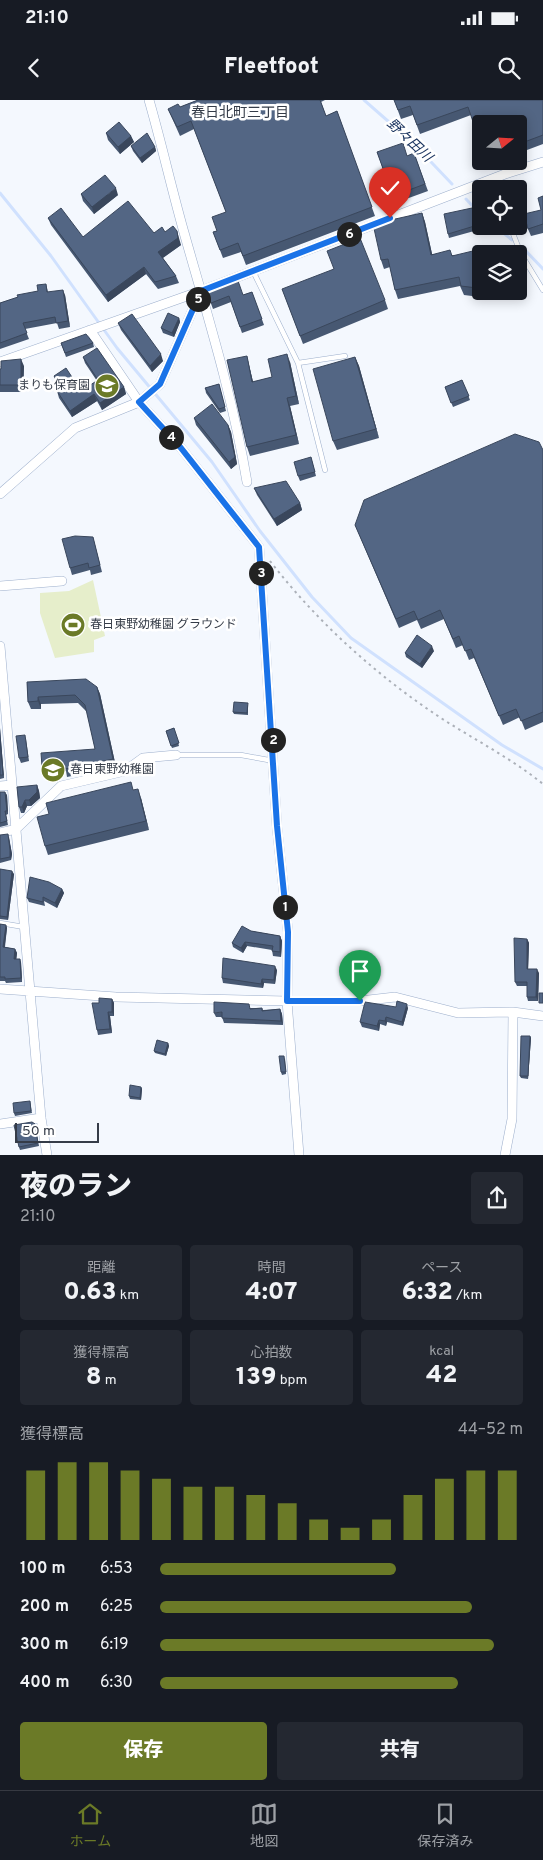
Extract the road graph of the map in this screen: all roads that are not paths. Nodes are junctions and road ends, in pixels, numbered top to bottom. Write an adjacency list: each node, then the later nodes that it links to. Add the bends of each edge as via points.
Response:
1 (149, 100): 7 (street)
2 (543, 162): 3 (street)
3 (494, 178): 5 (street)
4 (514, 235): 6 (lane)
5 (252, 271): 7 (street); 11 (lane)
6 (543, 290)
7 (201, 291): 8 (street); 12 (street, via 158,386); 14 (street, via 225,376)
8 (92, 330): 10 (street); 12 (street)
9 (345, 356): 11 (lane)
10 (0, 362)
11 (298, 363): 13 (lane)
12 (142, 400): 15 (street, via 75,428); 22 (street, via 259,547)
13 (325, 470)
14 (247, 482)
15 (0, 494)
16 (62, 581): 17 (street)
17 (0, 586)
18 (0, 646): 19 (street)
19 (2, 696): 20 (street)
20 (4, 735): 23 (street)
21 (176, 755): 22 (lane, via 241,755); 25 (street, via 143,758 125,771 61,786)
22 (274, 760): 31 (street, via 288,932)
23 (12, 785): 24 (street); 25 (street)
24 (0, 786)
25 (16, 829): 26 (street); 28 (street)
26 (0, 833)
27 (0, 923): 28 (lane)
28 (24, 927): 30 (street)
29 (0, 989): 30 (street)
30 (30, 991): 31 (street, via 116,997); 34 (street)
31 (287, 1001): 32 (street, via 395,998 458,1013); 37 (street)
32 (513, 1012): 33 (street); 38 (street, via 512,1119)
33 (543, 1016)
34 (41, 1118): 35 (street); 36 (street)
35 (0, 1124)
36 (47, 1155)
37 (299, 1155)
38 (505, 1155)

